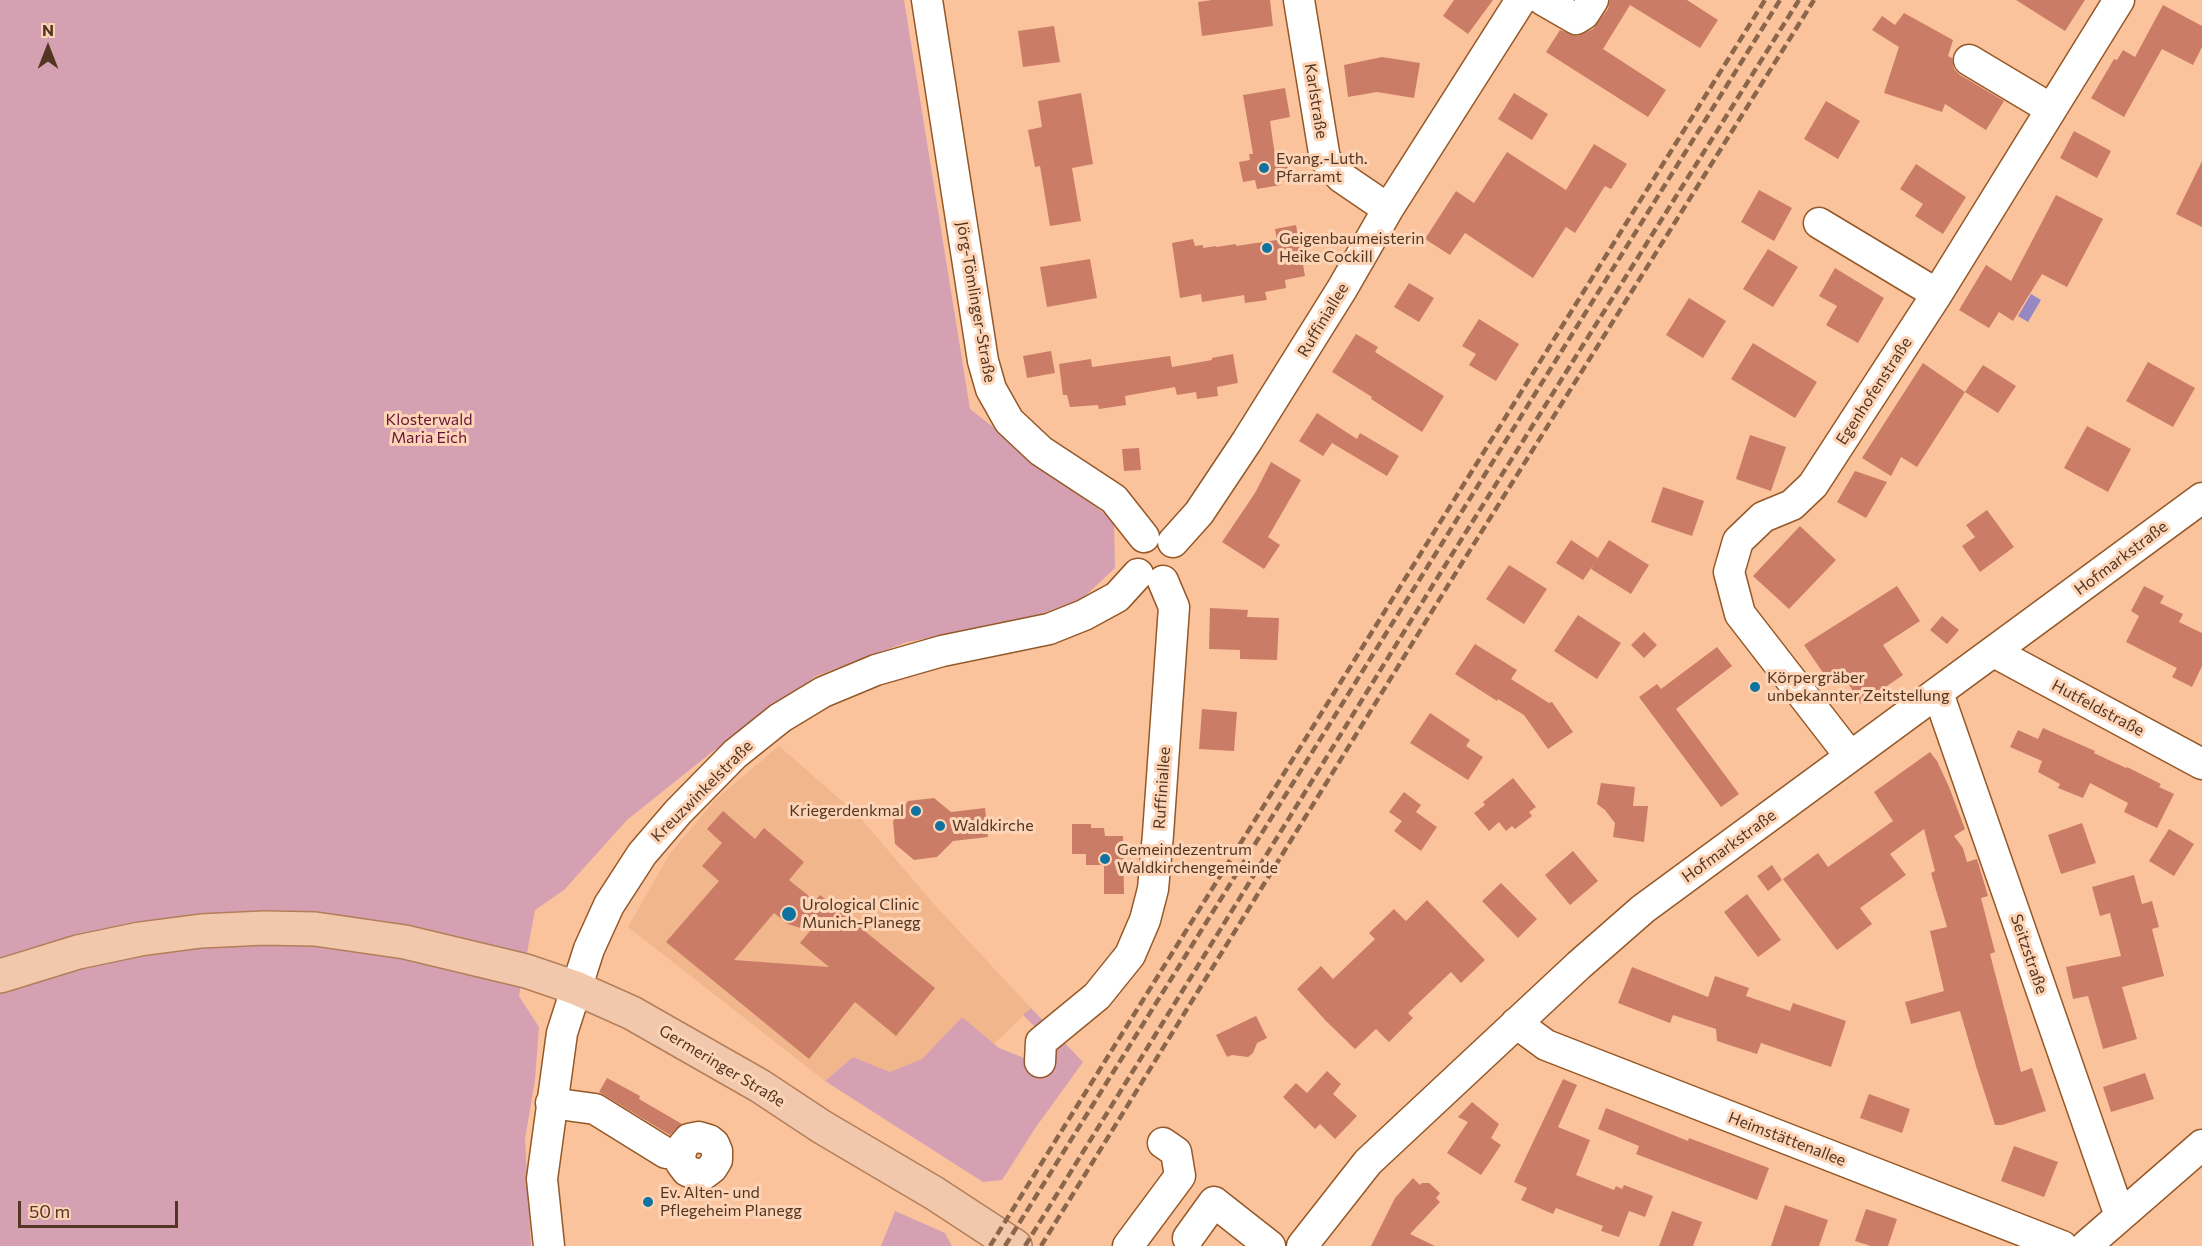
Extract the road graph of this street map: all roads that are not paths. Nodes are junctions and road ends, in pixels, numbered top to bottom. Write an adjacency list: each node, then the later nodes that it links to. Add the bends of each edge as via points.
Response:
1 (927, 0): 13 (street, Jörg-Tömlinger-Straße, via 983,361 991,389 1009,421 1041,451 1114,499)
2 (1299, 0): 9 (street, Karlstraße, via 1325,159 1341,177)
3 (1521, 0): 9 (street, Ruffiniallee)
4 (1544, 0): 5 (street, via 1576,19)
5 (1593, 0)
6 (2119, 0): 8 (street, Egenhofenstraße)
7 (1969, 60): 8 (street)
8 (2051, 109): 11 (street, Egenhofenstraße)
9 (1388, 209): 14 (street, Ruffiniallee, via 1247,441 1199,513)
10 (1819, 223): 11 (street)
11 (1937, 294): 18 (street, Egenhofenstraße, via 1813,485 1791,505 1763,517 1738,541 1729,572 1740,614)
12 (2202, 498): 16 (street, Hofmarkstraße)
13 (1144, 537): 14 (street, via 1159,534); 15 (street, Ruffiniallee, via 1138,541 1132,561)
14 (1173, 542): 15 (street, via 1180,559 1177,568 1171,576)
15 (1151, 578): 21 (street, Kreuzwinkelstraße, via 1084,615 1049,629 942,651 876,670 823,692 780,718 735,754 642,854 609,906); 23 (street, Ruffiniallee, via 1174,607 1153,889 1130,955 1097,996 1041,1042)
16 (1994, 652): 17 (street, Hofmarkstraße); 19 (street, Hutfeldstraße)
17 (1938, 693): 18 (street, Hofmarkstraße); 28 (street, Seitzstraße)
18 (1850, 756): 22 (street, Hofmarkstraße, via 1643,909)
19 (2202, 764)
20 (0, 976): 21 (main road, Germeringer Straße, via 78,952 140,939 201,931 315,929 405,942 526,971)
21 (576, 988): 24 (street, Kreuzwinkelstraße, via 562,1033); 31 (main road, Germeringer Straße, via 624,1009 759,1086)
22 (1516, 1023): 34 (street, Hofmarkstraße, via 1368,1162); 35 (street, Heimstättenallee, via 1546,1045)
23 (1040, 1062)
24 (551, 1103): 27 (street, via 595,1109 666,1153); 30 (street, Kreuzwinkelstraße, via 542,1179)
25 (1163, 1143): 32 (street, via 1176,1152 1180,1176)
26 (2202, 1144): 28 (street)
27 (680, 1155)
28 (2120, 1216): 36 (street)
29 (1188, 1238): 33 (street, via 1214,1202)
30 (549, 1246)
31 (1015, 1246)
32 (1128, 1246)
33 (1270, 1246)
34 (1302, 1246)
35 (2062, 1246)
36 (2085, 1246)

